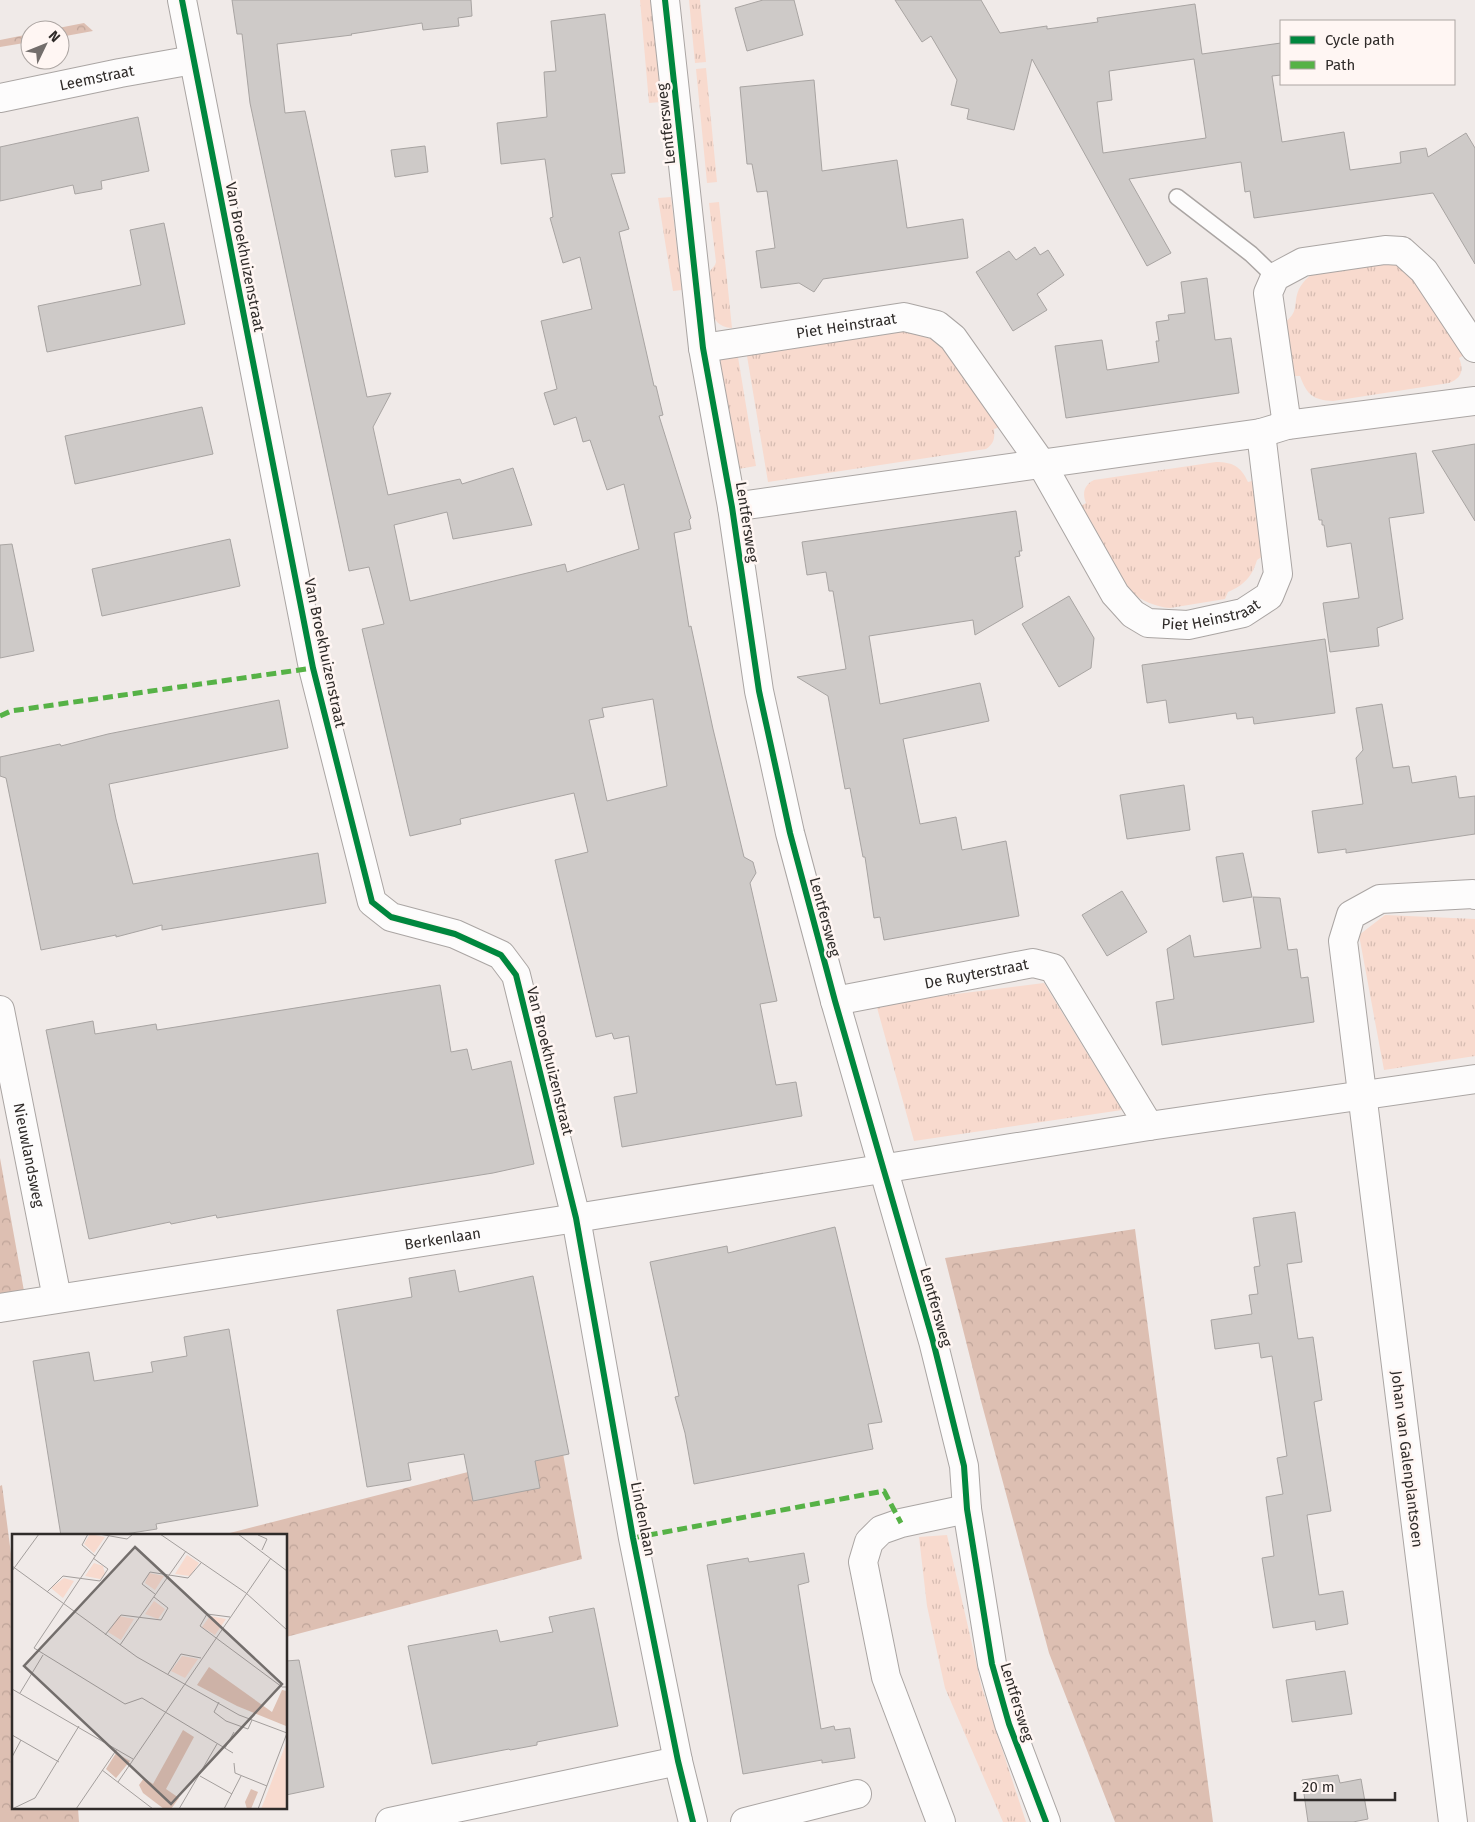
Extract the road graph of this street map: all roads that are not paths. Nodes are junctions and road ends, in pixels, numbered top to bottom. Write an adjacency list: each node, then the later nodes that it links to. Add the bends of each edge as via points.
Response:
1 (182, 0): 3 (street, Van Broekhuizenstraat)
2 (664, 0): 7 (street, Lentfersweg)
3 (193, 60): 4 (street, Leemstraat); 22 (street, Van Broekhuizenstraat, via 313,668 372,902 392,917 455,934 500,955 516,975)
4 (0, 98)
5 (1177, 197): 6 (lane, via 1251,254)
6 (1275, 278): 8 (street, via 1303,262 1385,250 1402,251 1424,271); 10 (street, via 1268,293)
7 (703, 348): 12 (street, Piet Heinstraat, via 904,317 937,325 953,338); 13 (street, Lentfersweg)
8 (1475, 348)
9 (1475, 401): 10 (street)
10 (1287, 424): 11 (street)
11 (1261, 433): 12 (street); 12 (street, Piet Heinstraat, via 1278,574 1269,596 1243,614 1188,625 1148,623 1133,614 1115,594)
12 (1042, 463): 13 (street)
13 (732, 507): 15 (street, Lentfersweg, via 759,691 790,833)
14 (1475, 896): 18 (street, via 1380,899 1351,915 1343,941)
15 (835, 1001): 19 (street, De Ruyterstraat, via 1033,963 1053,968); 21 (street, Lentfersweg)
16 (0, 1010): 20 (street, Nieuwlandsweg)
17 (1475, 1079): 18 (street)
18 (1362, 1096): 19 (street); 33 (street, Johan van Galenplantsoen)
19 (1149, 1126): 21 (street)
20 (12, 1129): 23 (street, Nieuwlandsweg)
21 (884, 1168): 22 (street, Berkenlaan); 25 (street, Lentfersweg, via 962,1456)
22 (576, 1218): 23 (street, Berkenlaan); 26 (street, Lindenlaan, via 633,1538)
23 (57, 1298): 24 (street, Berkenlaan)
24 (0, 1308)
25 (967, 1509): 31 (street, via 880,1530 869,1542 863,1562 886,1678); 32 (street, Lentfersweg, via 992,1664 1008,1724)
26 (678, 1761): 28 (street); 29 (street, Lindenlaan)
27 (858, 1794): 30 (street)
28 (390, 1822)
29 (693, 1822)
30 (745, 1822)
31 (941, 1822)
32 (1046, 1822)
33 (1453, 1822)

